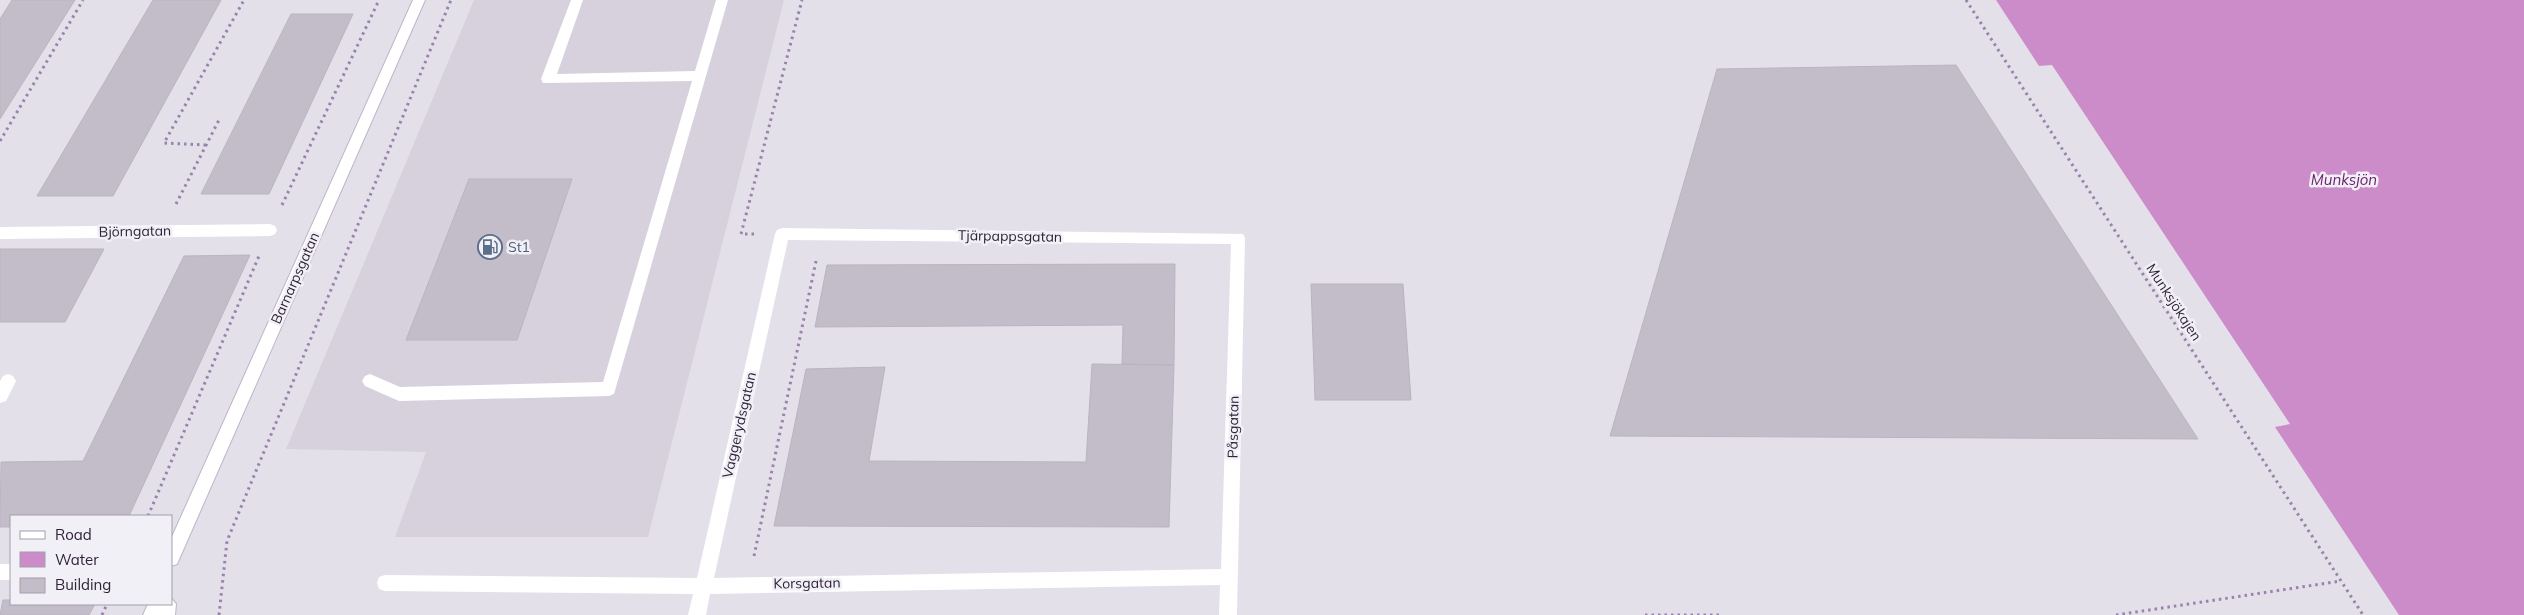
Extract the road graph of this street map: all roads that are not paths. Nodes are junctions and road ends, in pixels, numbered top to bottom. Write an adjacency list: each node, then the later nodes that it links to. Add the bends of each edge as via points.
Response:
1 (419, 0): 12 (street, Barnarpsgatan)
2 (577, 0): 4 (street, via 548,79)
3 (722, 0): 4 (street)
4 (700, 76): 9 (street, via 609,389 399,394)
5 (270, 230): 6 (street, Björngatan)
6 (0, 233)
7 (782, 234): 8 (street, Tjärpappsgatan); 15 (street, Vaggerydsgatan)
8 (1238, 238): 13 (street, Påsgatan)
9 (370, 380)
10 (8, 381): 11 (street)
11 (0, 396)
12 (172, 559)
13 (1230, 577): 15 (street, Korsgatan); 17 (street, Påsgatan)
14 (385, 583): 15 (street, Korsgatan)
15 (703, 586): 16 (street, Vaggerydsgatan)
16 (697, 615)
17 (1228, 615)

